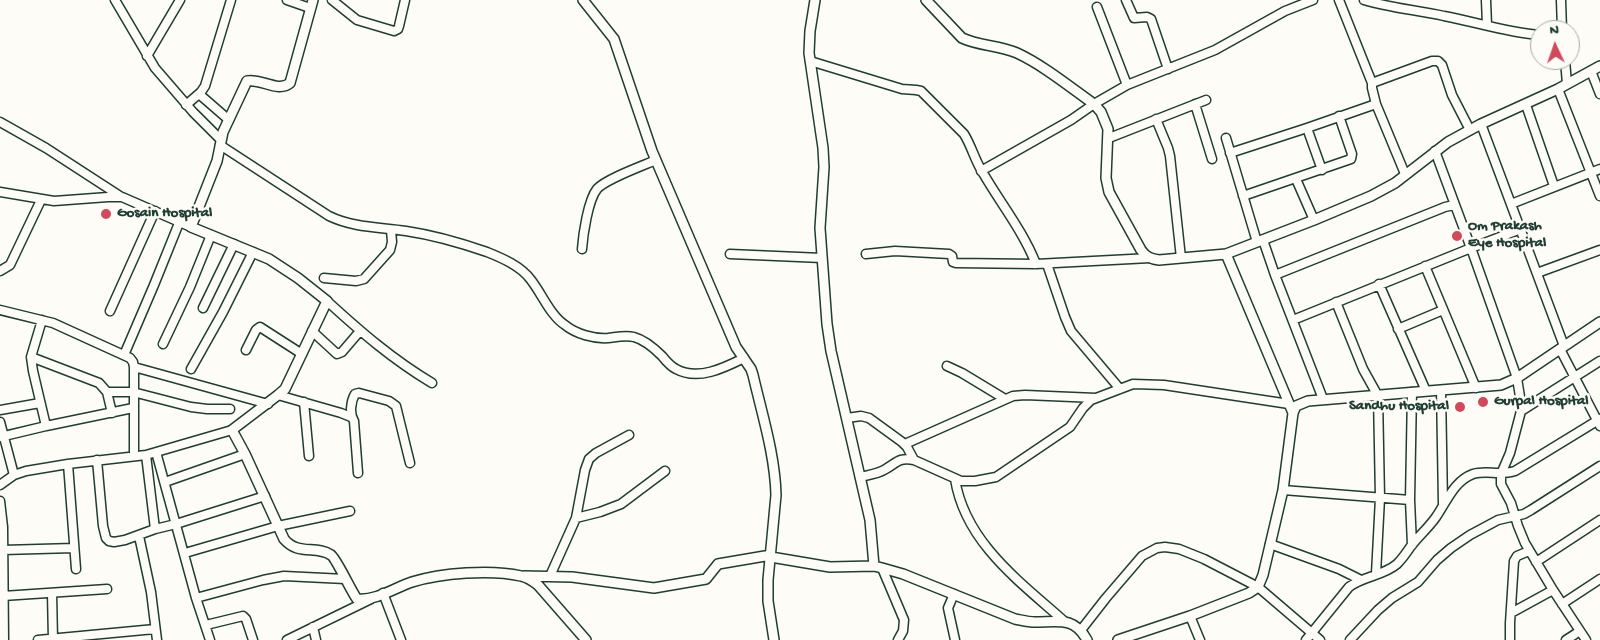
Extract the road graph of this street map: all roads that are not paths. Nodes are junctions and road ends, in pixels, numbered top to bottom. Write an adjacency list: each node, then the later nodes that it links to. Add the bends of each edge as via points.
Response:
1 (115, 0): 21 (street)
2 (180, 0): 21 (street)
3 (231, 0): 31 (street, via 205,86)
4 (287, 0): 16 (street)
5 (332, 0): 6 (street, via 358,20 394,31 398,29)
6 (405, 0)
7 (583, 0): 52 (street, via 614,39)
8 (815, 0): 22 (street)
9 (926, 0): 34 (street, via 962,38 1018,53)
10 (1126, 0): 24 (street, via 1134,18 1151,19)
11 (1313, 0): 24 (street, via 1285,11 1214,50)
12 (1339, 0): 27 (street)
13 (1364, 0): 19 (street)
14 (1486, 0): 19 (street)
15 (1561, 0): 18 (street)
16 (311, 4): 41 (street, via 290,83 282,87 247,81)
17 (1098, 7): 29 (street)
18 (1562, 20)
19 (1487, 25): 20 (street)
20 (1530, 34)
21 (148, 56): 37 (street)
22 (810, 60): 55 (street, via 902,90 921,92 964,134); 83 (street, via 823,148)
23 (1600, 66): 26 (street)
24 (1168, 68): 29 (street)
25 (1566, 70): 28 (street)
26 (1591, 71): 28 (street); 32 (street)
27 (1372, 83): 36 (street); 45 (street, via 1438,60)
28 (1567, 84): 30 (street)
29 (1127, 86): 34 (street)
30 (1558, 89): 38 (street); 56 (street)
31 (199, 94): 37 (street); 41 (street)
32 (1600, 94)
33 (1206, 100): 35 (street)
34 (1094, 104): 46 (street, via 1105,120); 55 (street)
35 (1196, 104): 40 (street); 51 (street)
36 (1376, 104): 39 (street); 57 (street)
37 (186, 105): 48 (street)
38 (1526, 105): 43 (street); 59 (street)
39 (1339, 116): 44 (street); 54 (street, via 1352,156 1348,161)
40 (1156, 119): 46 (street); 85 (street, via 1170,156)
41 (229, 120): 48 (street)
42 (0, 122): 63 (street)
43 (1481, 124): 45 (street); 65 (street)
44 (1307, 128): 50 (street); 54 (street)
45 (1470, 130): 49 (street)
46 (1109, 138): 84 (street, via 1108,192 1141,250)
47 (1226, 138): 50 (street)
48 (220, 142): 70 (street, via 217,161); 72 (street, via 329,216 358,226)
49 (1434, 151): 57 (street); 66 (street)
50 (1230, 153): 61 (street)
51 (1212, 158)
52 (656, 160): 77 (street, via 598,188 584,227); 112 (street, via 734,342)
53 (1600, 169): 56 (street)
54 (1322, 170): 58 (street)
55 (982, 171): 86 (street, via 1025,239)
56 (1591, 173): 59 (street); 62 (street)
57 (1405, 174): 68 (street, via 1385,189)
58 (1296, 179): 61 (street); 68 (street)
59 (1554, 186): 65 (street)
60 (0, 192): 64 (street)
61 (1243, 196): 74 (street)
62 (1600, 196)
63 (122, 197): 64 (street); 67 (street)
64 (41, 200): 89 (street, via 10,265)
65 (1511, 204): 71 (street)
66 (1454, 205): 76 (street); 91 (street)
67 (155, 211): 69 (street); 99 (street)
68 (1314, 220): 74 (street)
69 (179, 222): 70 (street); 110 (street)
70 (191, 227): 73 (street)
71 (1521, 229): 76 (street); 90 (street)
72 (391, 230): 92 (street, via 390,250 364,279); 112 (street, via 449,240 498,257 524,272 556,316 570,329 591,336 640,339 679,371 707,373)
73 (211, 235): 75 (street); 106 (street)
74 (1260, 241): 82 (street); 91 (street)
75 (234, 244): 79 (street); 96 (street)
76 (1471, 248): 88 (street); 117 (street)
77 (582, 249)
78 (1600, 250): 90 (street)
79 (253, 252): 94 (street, via 282,266); 116 (street)
80 (730, 254): 83 (street)
81 (866, 254): 86 (street, via 900,251 950,254 956,263)
82 (1226, 254): 85 (street); 136 (street)
83 (822, 258): 142 (street, via 828,336)
84 (1150, 258): 85 (street); 87 (street)
85 (1181, 258)
86 (1036, 264): 87 (street)
87 (1046, 264): 121 (street, via 1071,331)
88 (1425, 266): 93 (street); 98 (street)
89 (0, 271)
90 (1537, 273): 107 (street)
91 (1275, 275): 101 (street)
92 (324, 278)
93 (1379, 284): 95 (street); 103 (street)
94 (327, 301): 104 (street); 105 (street)
95 (1336, 302): 101 (street); 128 (street, via 1363,369)
96 (203, 308)
97 (0, 310): 100 (street)
98 (1443, 310): 103 (street); 120 (street)
99 (110, 312)
100 (42, 320): 110 (street); 111 (street)
101 (1293, 320): 131 (street)
102 (1600, 322): 107 (street)
103 (1398, 329): 123 (street)
104 (312, 331): 105 (street, via 337,354); 109 (street)
105 (360, 331): 119 (street, via 393,358)
106 (163, 344)
107 (1562, 348): 117 (street); 118 (street)
108 (246, 350): 109 (street, via 260,327)
109 (302, 354): 127 (street, via 285,389)
110 (124, 355): 115 (street, via 130,358)
111 (31, 357): 124 (street, via 99,383); 133 (street)
112 (744, 358): 188 (street, via 753,375 774,473 776,495)
113 (1600, 361): 118 (street)
114 (947, 366): 130 (street)
115 (134, 367): 125 (street); 134 (street)
116 (191, 369)
117 (1517, 378): 120 (street, via 1501,385); 139 (street)
118 (1574, 378): 139 (street); 144 (street)
119 (432, 383)
120 (1476, 388): 122 (street)
121 (1120, 389): 129 (street); 136 (street, via 1133,384 1164,385)
122 (1441, 390): 123 (street); 173 (street)
123 (1426, 391): 126 (street)
124 (107, 392): 125 (street); 140 (street)
125 (134, 392): 135 (street); 137 (street, via 191,407)
126 (1412, 392): 128 (street); 171 (street)
127 (278, 395): 132 (street); 134 (street)
128 (1378, 396): 131 (street); 170 (street)
129 (1096, 398): 130 (street, via 1025,395); 165 (street, via 1070,427 996,477 967,482)
130 (1006, 399): 149 (street)
131 (1323, 399): 136 (street)
132 (304, 402): 141 (street); 154 (street)
133 (40, 403): 138 (street); 145 (street)
134 (268, 404): 146 (street)
135 (133, 408): 140 (street); 153 (street)
136 (1291, 408): 168 (street)
137 (230, 409)
138 (0, 410)
139 (1521, 411): 163 (street)
140 (112, 413): 145 (street)
141 (351, 417): 157 (street, via 355,394 393,403); 162 (street)
142 (846, 418): 149 (street, via 870,418); 164 (street)
143 (0, 422): 148 (street)
144 (1599, 422): 163 (street, via 1515,471)
145 (46, 426): 148 (street)
146 (232, 430): 150 (street); 151 (street)
147 (629, 435): 176 (street, via 589,459)
148 (2, 437): 161 (street)
149 (905, 444): 156 (street)
150 (156, 452): 152 (street); 166 (street)
151 (245, 454): 166 (street); 169 (street)
152 (146, 455): 153 (street); 180 (street)
153 (134, 456): 155 (street)
154 (310, 456)
155 (97, 460): 158 (street); 181 (street, via 106,538 114,542)
156 (914, 460): 164 (street, via 897,460 885,469); 165 (street)
157 (410, 463)
158 (68, 464): 161 (street); 184 (street)
159 (1600, 466): 175 (street, via 1531,510)
160 (665, 471): 176 (street, via 622,504)
161 (14, 474): 167 (street)
162 (358, 474)
163 (1501, 474): 173 (street, via 1481,472 1467,477); 175 (street, via 1501,484)
164 (860, 477): 190 (street)
165 (955, 479): 209 (street, via 964,510 985,546)
166 (165, 482): 178 (street)
167 (0, 485)
168 (1283, 490): 170 (street); 182 (street)
169 (265, 496): 178 (street); 179 (street)
170 (1380, 498): 171 (street); 192 (street)
171 (1410, 500): 183 (street)
172 (0, 501): 185 (street)
173 (1443, 506): 183 (street)
174 (350, 511): 179 (street)
175 (1515, 516): 186 (street); 234 (street, via 1483,527 1451,548 1418,582 1378,610)
176 (576, 518): 194 (street)
177 (1600, 520): 189 (street)
178 (176, 524): 180 (street); 187 (street)
179 (278, 526): 187 (street); 195 (street, via 295,548 325,552 334,557)
180 (155, 529): 181 (street)
181 (138, 536): 212 (street, via 151,592)
182 (1270, 544): 197 (street); 198 (street)
183 (1412, 545): 192 (street, via 1394,566)
184 (74, 548): 185 (street); 191 (street)
185 (3, 550): 204 (street)
186 (1529, 551): 189 (street); 207 (street, via 1514,560)
187 (185, 553): 205 (street)
188 (770, 557): 190 (street, via 830,567); 194 (street, via 721,563 706,579 654,588); 226 (street, via 768,596)
189 (1536, 562): 200 (street)
190 (878, 567): 202 (street); 227 (street, via 904,620)
191 (76, 569)
192 (1376, 574): 197 (street)
193 (521, 576): 194 (street); 203 (street, via 489,573 448,575 413,582); 225 (street, via 538,585)
194 (550, 576)
195 (345, 579): 203 (street, via 357,599); 205 (street, via 284,576)
196 (1600, 579): 206 (street)
197 (1361, 580): 215 (street, via 1344,592)
198 (1258, 587): 208 (street); 213 (street, via 1198,556 1179,549 1157,548 1142,556); 215 (street)
199 (107, 589): 201 (street)
200 (1553, 590): 206 (street); 207 (street)
201 (52, 593): 204 (street); 218 (street)
202 (954, 594): 209 (street, via 1015,619); 228 (street, via 948,608)
203 (380, 595): 211 (street); 224 (street)
204 (3, 596): 216 (street)
205 (196, 598): 210 (street)
206 (1562, 604): 214 (street)
207 (1511, 613): 235 (street)
208 (1190, 616): 230 (street); 231 (street)
209 (1064, 621): 213 (street)
210 (206, 625): 220 (street); 221 (street, via 243,616)
211 (313, 627): 222 (street); 223 (street)
212 (155, 629): 218 (street); 219 (street)
213 (1081, 630): 229 (street)
214 (1580, 631): 236 (street); 237 (street)
215 (1312, 632): 232 (street); 233 (street)
216 (4, 640)
217 (38, 640): 218 (street)
218 (53, 640)
219 (157, 640)
220 (210, 640)
221 (253, 640)
222 (288, 640)
223 (316, 640)
224 (401, 640)
225 (586, 640)
226 (774, 640)
227 (898, 640)
228 (955, 640)
229 (1086, 640)
230 (1118, 640)
231 (1200, 640)
232 (1306, 640)
233 (1320, 640)
234 (1350, 640)
235 (1510, 640)
236 (1566, 640)
237 (1586, 640)

